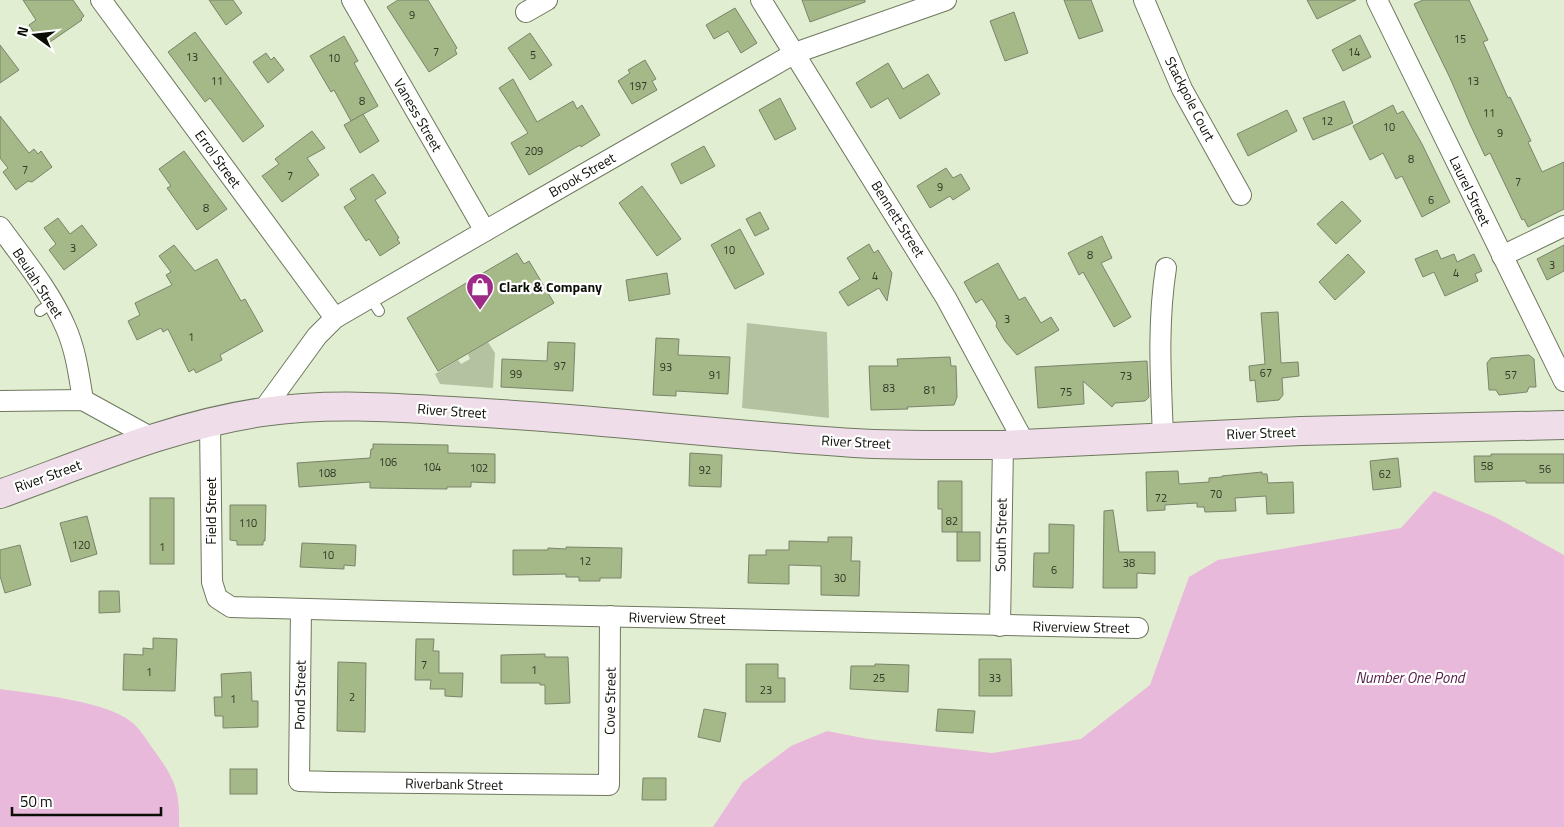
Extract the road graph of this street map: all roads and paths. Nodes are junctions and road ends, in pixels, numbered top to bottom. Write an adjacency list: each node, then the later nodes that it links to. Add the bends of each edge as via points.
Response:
1 (101, 0): 16 (street, Errol Street)
2 (352, 0): 13 (street, Vaness Street)
3 (547, 0): 8 (street)
4 (761, 0): 9 (street, Bennett Street)
5 (946, 0): 9 (street, Brook Street)
6 (1144, 0): 10 (street, Stackpole Court, via 1182,89)
7 (1377, 0): 14 (street, Laurel Street)
8 (526, 12)
9 (795, 53): 13 (street, Brook Street); 25 (street, Bennett Street, via 946,298)
10 (1241, 195)
11 (1564, 226): 14 (street)
12 (0, 228): 18 (street, Beulah Street, via 47,292 46,307 67,328)
13 (485, 230): 16 (street, Brook Street, via 375,304)
14 (1502, 256): 17 (street, Laurel Street)
15 (1166, 268): 24 (street, via 1160,334)
16 (335, 318): 20 (street, Brook Street, via 317,336)
17 (1564, 381)
18 (83, 400): 19 (street); 23 (street)
19 (0, 401)
20 (261, 413): 21 (street, River Street); 25 (street, River Street, via 334,406 404,408 856,443)
21 (210, 423): 23 (street, River Street); 27 (street, Field Street, via 212,582)
22 (1564, 425): 24 (street, River Street)
23 (152, 438): 26 (street, River Street)
24 (1163, 438): 25 (street, River Street)
25 (1014, 444): 30 (street, South Street)
26 (0, 494)
27 (217, 598): 28 (street, Riverview Street, via 231,607)
28 (301, 610): 29 (street, Riverview Street); 32 (street, Pond Street)
29 (610, 616): 30 (street, Riverview Street); 33 (street, Cove Street)
30 (1000, 626): 31 (street, Riverview Street)
31 (1138, 628)
32 (299, 781): 33 (street, Riverbank Street)
33 (609, 785)

